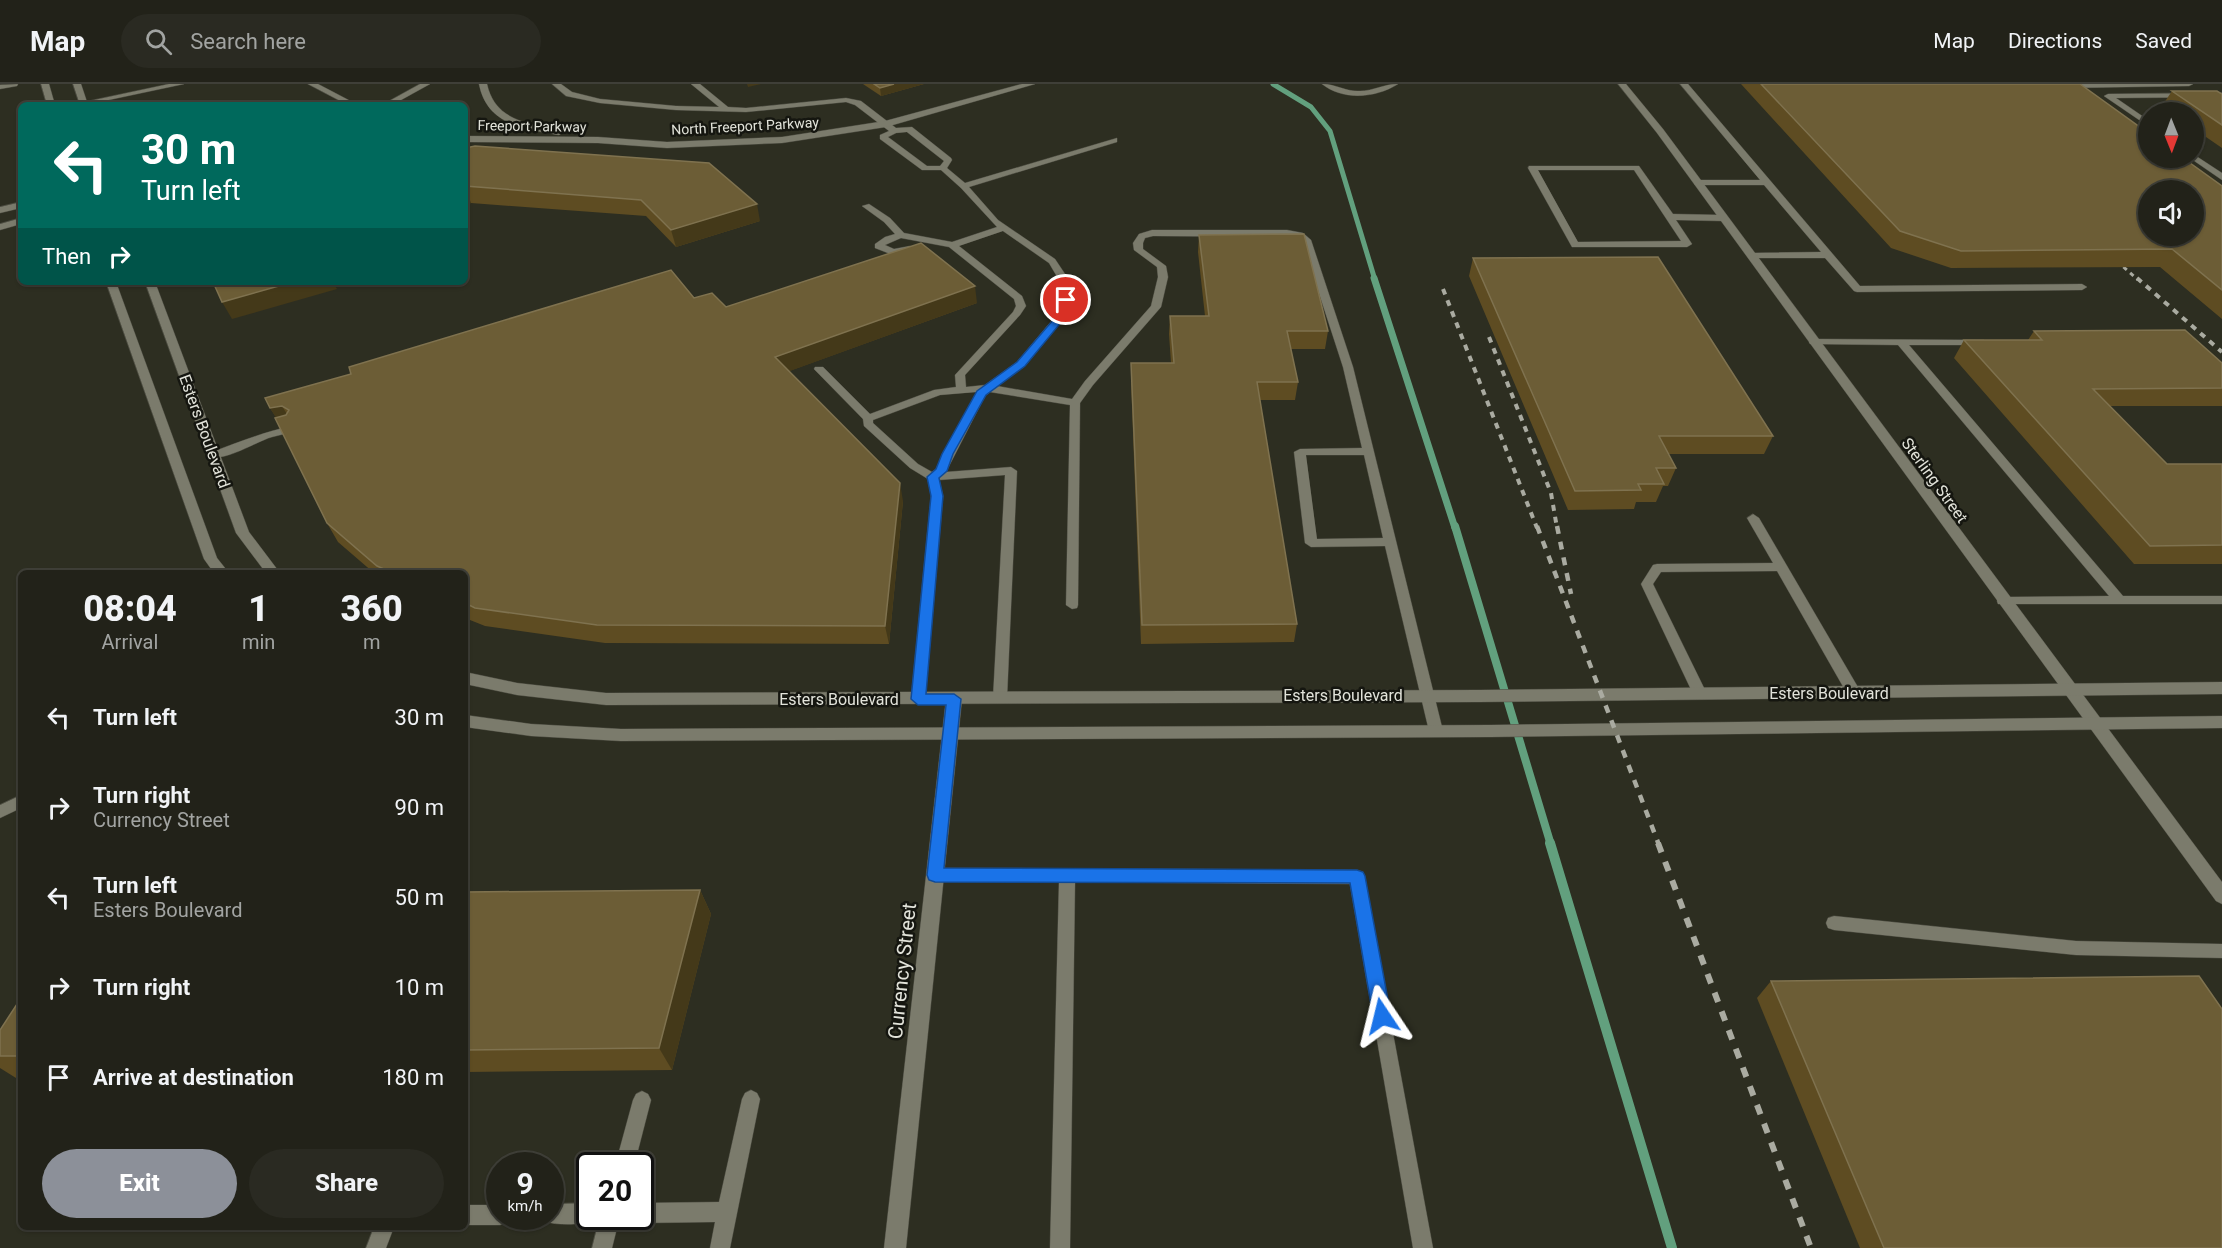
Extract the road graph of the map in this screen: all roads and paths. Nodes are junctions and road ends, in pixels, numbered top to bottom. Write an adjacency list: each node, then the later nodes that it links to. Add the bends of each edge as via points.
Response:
1 (14, 84): 17 (lane)
2 (45, 84): 20 (main road)
3 (77, 84): 21 (main road)
4 (180, 84): 22 (lane)
5 (312, 84): 23 (lane)
6 (426, 84): 24 (main road)
7 (483, 84): 30 (main road, via 483,95 492,109 505,118 529,127)
8 (556, 84): 26 (lane, via 569,94 600,102)
9 (695, 84): 26 (lane)
10 (1030, 84): 28 (main road, North Freeport Parkway)
11 (1326, 84): 12 (lane, via 1352,95)
12 (1394, 84)
13 (1622, 84): 36 (main road, Sterling Street)
14 (1684, 84): 35 (lane)
15 (2184, 84): 16 (lane)
16 (2052, 86)
17 (0, 87)
18 (2204, 95): 19 (lane); 25 (lane); 27 (lane, via 2108,96)
19 (2222, 95)
20 (50, 102)
21 (83, 102)
22 (94, 102)
23 (348, 102)
24 (392, 102)
25 (2222, 107)
26 (726, 109): 28 (lane, via 846,100 858,104)
27 (2138, 117)
28 (890, 128): 30 (main road, North Freeport Parkway, via 729,144); 33 (lane, via 909,129 948,160); 33 (lane, via 883,137 925,168)
29 (468, 138): 30 (main road, Freeport Parkway)
30 (598, 140)
31 (1114, 140): 37 (lane)
32 (2204, 164): 34 (lane)
33 (943, 168): 37 (lane)
34 (2222, 177)
35 (1767, 182): 36 (lane); 49 (lane)
36 (1698, 183): 42 (main road, Sterling Street)
37 (964, 186): 45 (lane)
38 (866, 206): 46 (lane)
39 (18, 207): 40 (main road)
40 (0, 210)
41 (1670, 217): 41 (lane, via 1636,168 1532,168 1575,245 1687,244); 42 (lane)
42 (1724, 218): 50 (main road, Sterling Street)
43 (18, 223): 44 (main road)
44 (0, 226)
45 (1004, 228): 48 (lane); 58 (lane, via 1052,261 1064,280 1066,300 1064,312 1040,343 1021,364)
46 (901, 235): 47 (lane); 47 (lane, via 878,246 893,252)
47 (938, 242): 48 (lane)
48 (952, 245): 59 (lane, via 1019,298 1021,306 960,375)
49 (1828, 255): 50 (lane); 53 (lane, via 1857,289)
50 (1751, 256): 54 (main road, Sterling Street)
51 (112, 285): 69 (main road, via 211,559)
52 (151, 285): 64 (main road, Esters Boulevard)
53 (2082, 288)
54 (1814, 342): 55 (lane); 73 (main road, Sterling Street)
55 (1900, 342): 56 (lane); 71 (lane)
56 (1993, 342)
57 (819, 369): 61 (lane)
58 (988, 388): 59 (lane); 60 (lane); 65 (lane, via 981,394 941,471)
59 (961, 389): 61 (lane, via 938,392)
60 (1075, 403): 63 (lane, via 1156,307 1163,277 1161,266 1139,250 1142,236 1300,235 1306,240 1348,367); 74 (lane)
61 (868, 418): 65 (lane, via 868,424 914,466)
62 (256, 441): 64 (lane)
63 (1369, 451): 67 (lane); 67 (lane, via 1300,452 1311,543)
64 (213, 454): 70 (main road, Esters Boulevard, via 243,533)
65 (933, 477): 81 (lane, via 1011,471); 82 (lane, via 937,496)
66 (1753, 518): 68 (lane)
67 (1390, 542): 79 (lane)
68 (1781, 567): 78 (lane); 80 (lane, via 1658,568 1652,576 1647,584)
69 (220, 570)
70 (271, 570)
71 (2120, 600): 72 (lane); 73 (lane)
72 (2222, 600)
73 (2003, 601): 77 (main road, Sterling Street)
74 (1072, 605)
75 (468, 679): 82 (main road, Esters Boulevard, via 517,689 606,699)
76 (2222, 688): 77 (main road, Esters Boulevard)
77 (2069, 691): 78 (main road, Esters Boulevard); 86 (main road, Sterling Street)
78 (1854, 693): 80 (main road, Esters Boulevard)
79 (1426, 694): 80 (main road, Esters Boulevard); 81 (main road, Esters Boulevard); 87 (lane)
80 (1700, 694)
81 (1000, 698): 83 (main road, Esters Boulevard)
82 (918, 699): 83 (main road, Esters Boulevard)
83 (954, 699): 88 (main road, Currency Street)
84 (468, 721): 88 (main road, Esters Boulevard, via 621,735)
85 (2222, 722): 86 (main road, Esters Boulevard)
86 (2093, 723): 87 (main road, Esters Boulevard); 93 (main road, Sterling Street)
87 (1436, 731): 88 (main road, Esters Boulevard)
88 (950, 733): 91 (main road, Currency Street)
89 (18, 803): 90 (lane)
90 (0, 812)
91 (935, 875): 92 (lane); 108 (main road, Currency Street)
92 (1067, 875): 109 (lane); 110 (lane, via 1357,876)
93 (2222, 896)
94 (1834, 923): 95 (lane, via 2076,948)
95 (2222, 951)
96 (751, 1099): 99 (lane)
97 (642, 1100): 98 (lane)
98 (628, 1152)
99 (727, 1212): 100 (lane); 107 (lane)
100 (654, 1213)
101 (468, 1215): 102 (lane)
102 (486, 1215)
103 (383, 1230): 105 (lane)
104 (606, 1230): 106 (lane)
105 (376, 1248)
106 (602, 1248)
107 (720, 1248)
108 (895, 1248)
109 (1060, 1248)
110 (1423, 1248)

